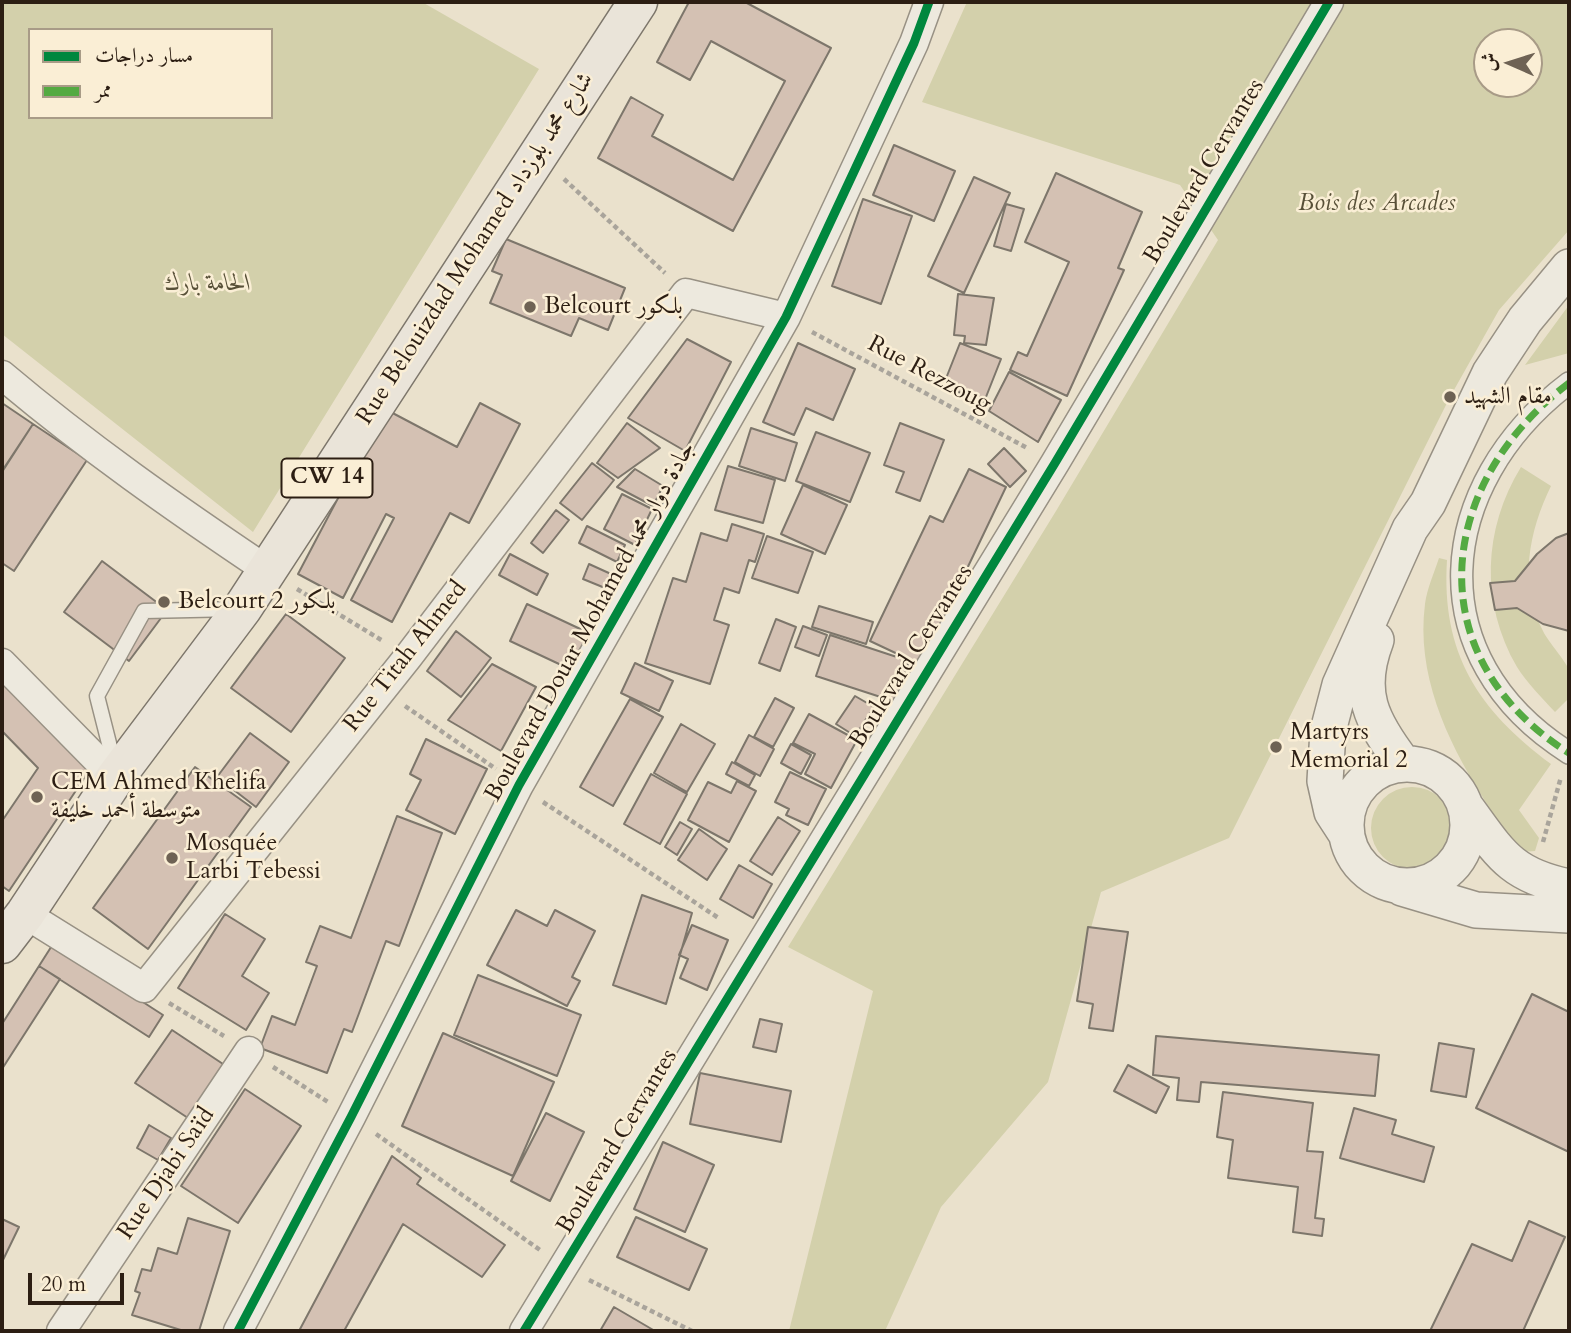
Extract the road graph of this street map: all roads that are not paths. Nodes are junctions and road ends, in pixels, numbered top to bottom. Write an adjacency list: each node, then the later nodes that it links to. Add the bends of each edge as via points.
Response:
1 (638, 2): 9 (main road, Rue Belouizdad Mohamed شارع محمد بلوزداد / CW 14)
2 (929, 2): 5 (street, Boulevard Douar Mohamed جادة دوار محمد)
3 (1329, 2): 24 (street, Boulevard Cervantes, via 1055,463)
4 (1569, 267): 8 (street, via 1525,320 1490,373)
5 (786, 317): 20 (street, Rue Titah Ahmed, via 686,293 408,657 144,988); 23 (street, Boulevard Douar Mohamed جادة دوار محمد, via 519,785)
6 (2, 375): 9 (street, via 169,504)
7 (1569, 383): 12 (street, via 1502,450 1464,532 1460,570 1461,603 1470,636 1490,675 1515,709 1546,739)
8 (1428, 503): 13 (street, via 1419,539 1373,648 1366,684 1373,716); 16 (street, via 1406,536 1340,685 1328,731 1325,781 1332,812)
9 (267, 570): 10 (main road, Rue Belouizdad Mohamed شارع محمد بلوزداد / CW 14)
10 (242, 609): 14 (main road, Rue Belouizdad Mohamed شارع محمد بلوزداد / CW 14); 14 (lane, via 144,611 97,696)
11 (2, 663): 14 (street)
12 (1569, 753)
13 (1403, 763): 15 (street, via 1434,769 1458,791); 16 (street, via 1366,778 1346,812)
14 (116, 777): 20 (main road, Rue Belouizdad Mohamed شارع محمد بلوزداد / CW 14)
15 (1465, 806): 17 (street, via 1466,841 1454,864 1433,881); 18 (street, via 1505,859 1533,877)
16 (1345, 832): 17 (street, via 1362,868 1379,881)
17 (1399, 887): 19 (street, via 1476,910)
18 (1569, 887)
19 (1569, 915)
20 (10, 929)
21 (249, 1051): 22 (street, Rue Djabi Saïd)
22 (61, 1331)
23 (238, 1331)
24 (524, 1331)

